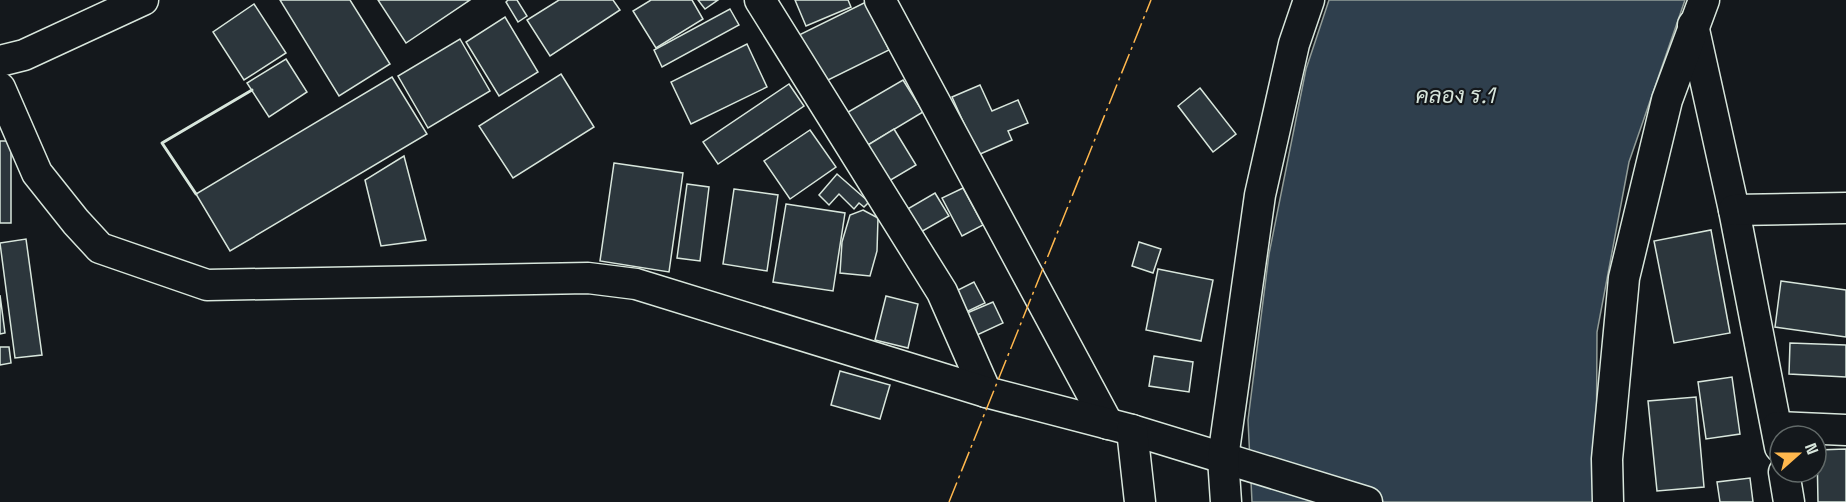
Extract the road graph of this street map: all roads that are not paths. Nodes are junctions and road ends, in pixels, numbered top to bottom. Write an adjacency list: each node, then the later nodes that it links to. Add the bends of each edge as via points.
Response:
1 (143, 0): 6 (street, via 24,55)
2 (760, 0): 10 (street, via 942,292)
3 (880, 0): 12 (street)
4 (1309, 0): 15 (street, via 1294,44 1260,195)
5 (1699, 13): 9 (street); 20 (street, via 1667,100 1624,278 1607,459)
6 (0, 61)
7 (0, 88): 10 (street, via 38,173 100,248 207,285 588,278 636,284)
8 (1846, 208): 9 (street)
9 (1734, 210): 11 (street)
10 (987, 392): 12 (street)
11 (1775, 424)
12 (1120, 427): 15 (street); 17 (street)
13 (1846, 430): 14 (street)
14 (1828, 432)
15 (1231, 460): 18 (street); 19 (street)
16 (1786, 484): 21 (street)
17 (1140, 502)
18 (1226, 502)
19 (1367, 502)
20 (1608, 502)
21 (1789, 502)

